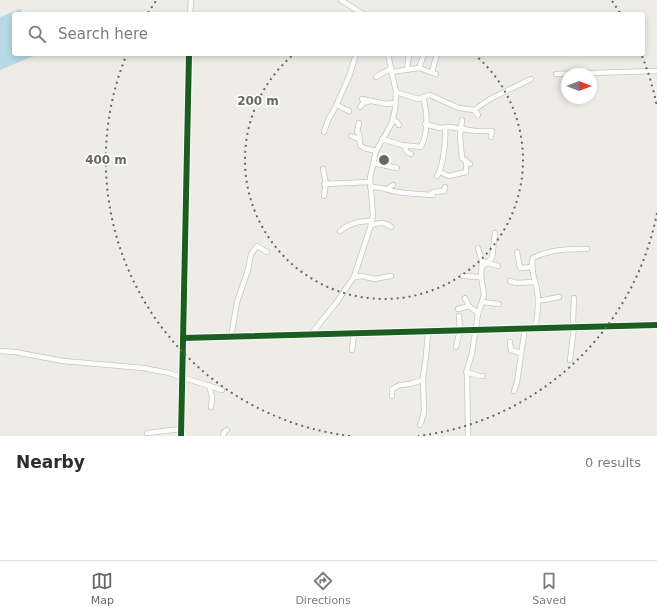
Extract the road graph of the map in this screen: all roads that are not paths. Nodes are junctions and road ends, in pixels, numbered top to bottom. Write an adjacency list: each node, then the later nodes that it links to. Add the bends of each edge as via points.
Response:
1 (191, 0): 3 (street)
2 (342, 0): 4 (street)
3 (190, 12)
4 (360, 12)
5 (190, 56): 91 (street)
6 (355, 56): 23 (street)
7 (388, 56): 12 (street)
8 (409, 56): 13 (street)
9 (423, 56): 11 (street)
10 (437, 56): 11 (street, via 434,73)
11 (419, 68): 13 (street)
12 (391, 70): 13 (street); 16 (street); 18 (street)
13 (407, 70)
14 (657, 71): 15 (street)
15 (556, 74)
16 (376, 77)
17 (531, 79): 25 (street, via 490,99)
18 (396, 92): 19 (street, via 415,99); 22 (street)
19 (423, 98): 25 (street, via 430,95 459,108); 31 (street)
20 (362, 99): 21 (street)
21 (371, 100): 22 (street, via 386,104); 24 (street)
22 (395, 103): 28 (street)
23 (337, 105): 26 (street); 35 (street)
24 (360, 107)
25 (474, 110): 27 (street)
26 (349, 111)
27 (478, 115)
28 (393, 120): 32 (street); 39 (street)
29 (462, 120): 34 (street)
30 (359, 123): 38 (street)
31 (425, 124): 33 (street); 40 (street, via 421,147)
32 (399, 125)
33 (445, 128): 34 (street); 34 (street, via 445,144 438,174 449,176 466,172 468,163 461,155)
34 (461, 129): 37 (street, via 492,131)
35 (324, 132)
36 (352, 136): 38 (street)
37 (491, 137)
38 (359, 139): 41 (street, via 361,147)
39 (382, 139): 40 (street); 41 (street)
40 (404, 146): 42 (street)
41 (376, 152): 43 (street)
42 (411, 154)
43 (373, 163): 44 (street); 47 (street)
44 (397, 168)
45 (323, 169): 46 (street)
46 (325, 184): 47 (street); 51 (street)
47 (370, 184): 50 (street); 52 (street)
48 (393, 186): 50 (street)
49 (445, 187): 50 (street, via 444,191 433,192 432,195)
50 (387, 189)
51 (324, 196)
52 (372, 223): 53 (street, via 387,223); 54 (street, via 353,223); 67 (street)
53 (391, 226)
54 (340, 231)
55 (495, 233): 61 (street, via 492,260)
56 (478, 248): 60 (street)
57 (587, 249): 64 (street, via 547,252 533,258)
58 (267, 252): 90 (street, via 257,246 251,254 237,302)
59 (517, 252): 64 (street, via 520,268)
60 (482, 261): 61 (street); 63 (street)
61 (488, 263): 62 (street); 63 (street)
62 (498, 266)
63 (482, 267): 68 (street)
64 (532, 268): 70 (street)
65 (391, 276): 67 (street)
66 (463, 276): 68 (street)
67 (354, 277): 89 (street, via 336,303)
68 (481, 277): 75 (street)
69 (510, 281): 70 (street)
70 (534, 282): 74 (street)
71 (559, 297): 74 (street)
72 (465, 298): 77 (street)
73 (574, 298): 82 (street)
74 (538, 301): 84 (street)
75 (483, 302): 76 (street); 79 (street)
76 (499, 304)
77 (469, 306): 78 (street); 79 (street)
78 (458, 309)
79 (478, 313): 85 (street)
80 (459, 316): 86 (street)
81 (657, 325): 82 (street)
82 (574, 327): 84 (street); 97 (street)
83 (524, 328): 84 (street); 85 (street); 96 (street)
84 (535, 328)
85 (475, 329): 86 (street); 98 (street)
86 (460, 330): 87 (street); 93 (street)
87 (428, 331): 88 (street); 101 (street)
88 (354, 333): 89 (street); 94 (street)
89 (307, 336): 90 (street)
90 (231, 337): 91 (street)
91 (183, 338): 100 (street)
92 (510, 342): 96 (street, via 511,350)
93 (456, 347)
94 (352, 350)
95 (0, 351): 100 (street, via 63,361 140,367)
96 (521, 353): 104 (street)
97 (570, 360)
98 (466, 372): 99 (street); 113 (street)
99 (483, 376)
100 (182, 377): 102 (street); 108 (street)
101 (423, 380): 105 (street, via 394,387); 107 (street, via 424,412)
102 (209, 385): 103 (street); 106 (street)
103 (222, 390)
104 (514, 391)
105 (392, 396)
106 (211, 407)
107 (420, 425)
108 (181, 429): 110 (street); 111 (street)
109 (227, 430): 112 (street)
110 (147, 433)
111 (181, 436)
112 (223, 436)
113 (468, 436)

